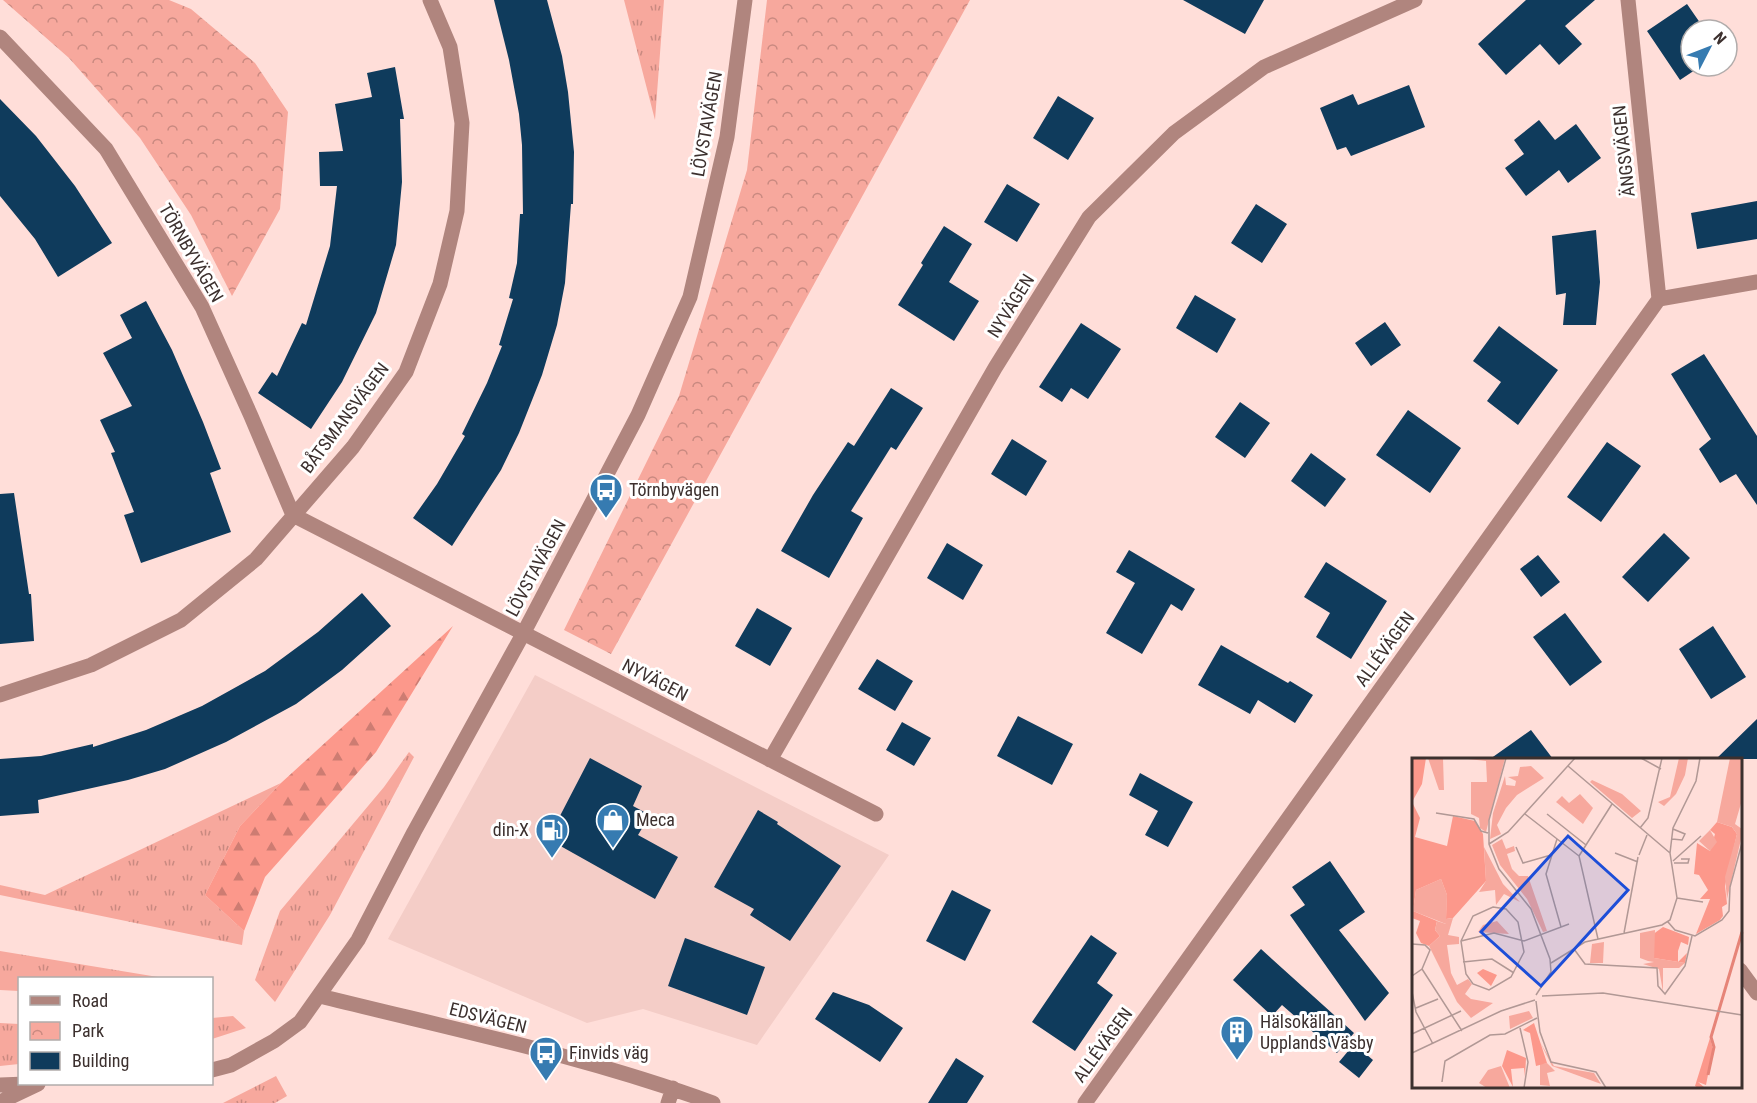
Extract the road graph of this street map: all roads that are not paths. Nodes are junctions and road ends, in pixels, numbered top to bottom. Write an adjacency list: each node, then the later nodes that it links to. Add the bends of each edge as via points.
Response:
1 (430, 0): 8 (street, BÅTSMANSVÄGEN, via 450,47 462,123 457,211 440,284 406,372 353,447)
2 (745, 0): 9 (street, LÖVSTAVÄGEN, via 727,137 690,297 638,415)
3 (1628, 0): 7 (street, ÄNGSVÄGEN)
4 (1410, 1): 11 (street, NYVÄGEN, via 1264,67 1174,133 1089,217 995,368)
5 (0, 37): 8 (street, TÖRNBYVÄGEN, via 106,149 202,308)
6 (1757, 282): 7 (street)
7 (1659, 299): 23 (street, ALLÉVÄGEN)
8 (293, 515): 9 (street); 10 (street, BÅTSMANSVÄGEN, via 256,559 182,620 92,665)
9 (523, 634): 11 (street, NYVÄGEN); 15 (street, LÖVSTAVÄGEN, via 358,940)
10 (0, 695)
11 (770, 760): 12 (street, NYVÄGEN)
12 (876, 814)
13 (1742, 973): 14 (street)
14 (1757, 993)
15 (320, 996): 16 (street, LÖVSTAVÄGEN, via 300,1022 274,1041 231,1065); 20 (street, EDSVÄGEN, via 597,1065)
16 (213, 1070)
17 (18, 1084): 18 (street)
18 (0, 1085)
19 (34, 1085): 21 (street)
20 (670, 1096): 22 (street, EDSVÄGEN)
21 (0, 1102)
22 (713, 1103)
23 (1085, 1103)

